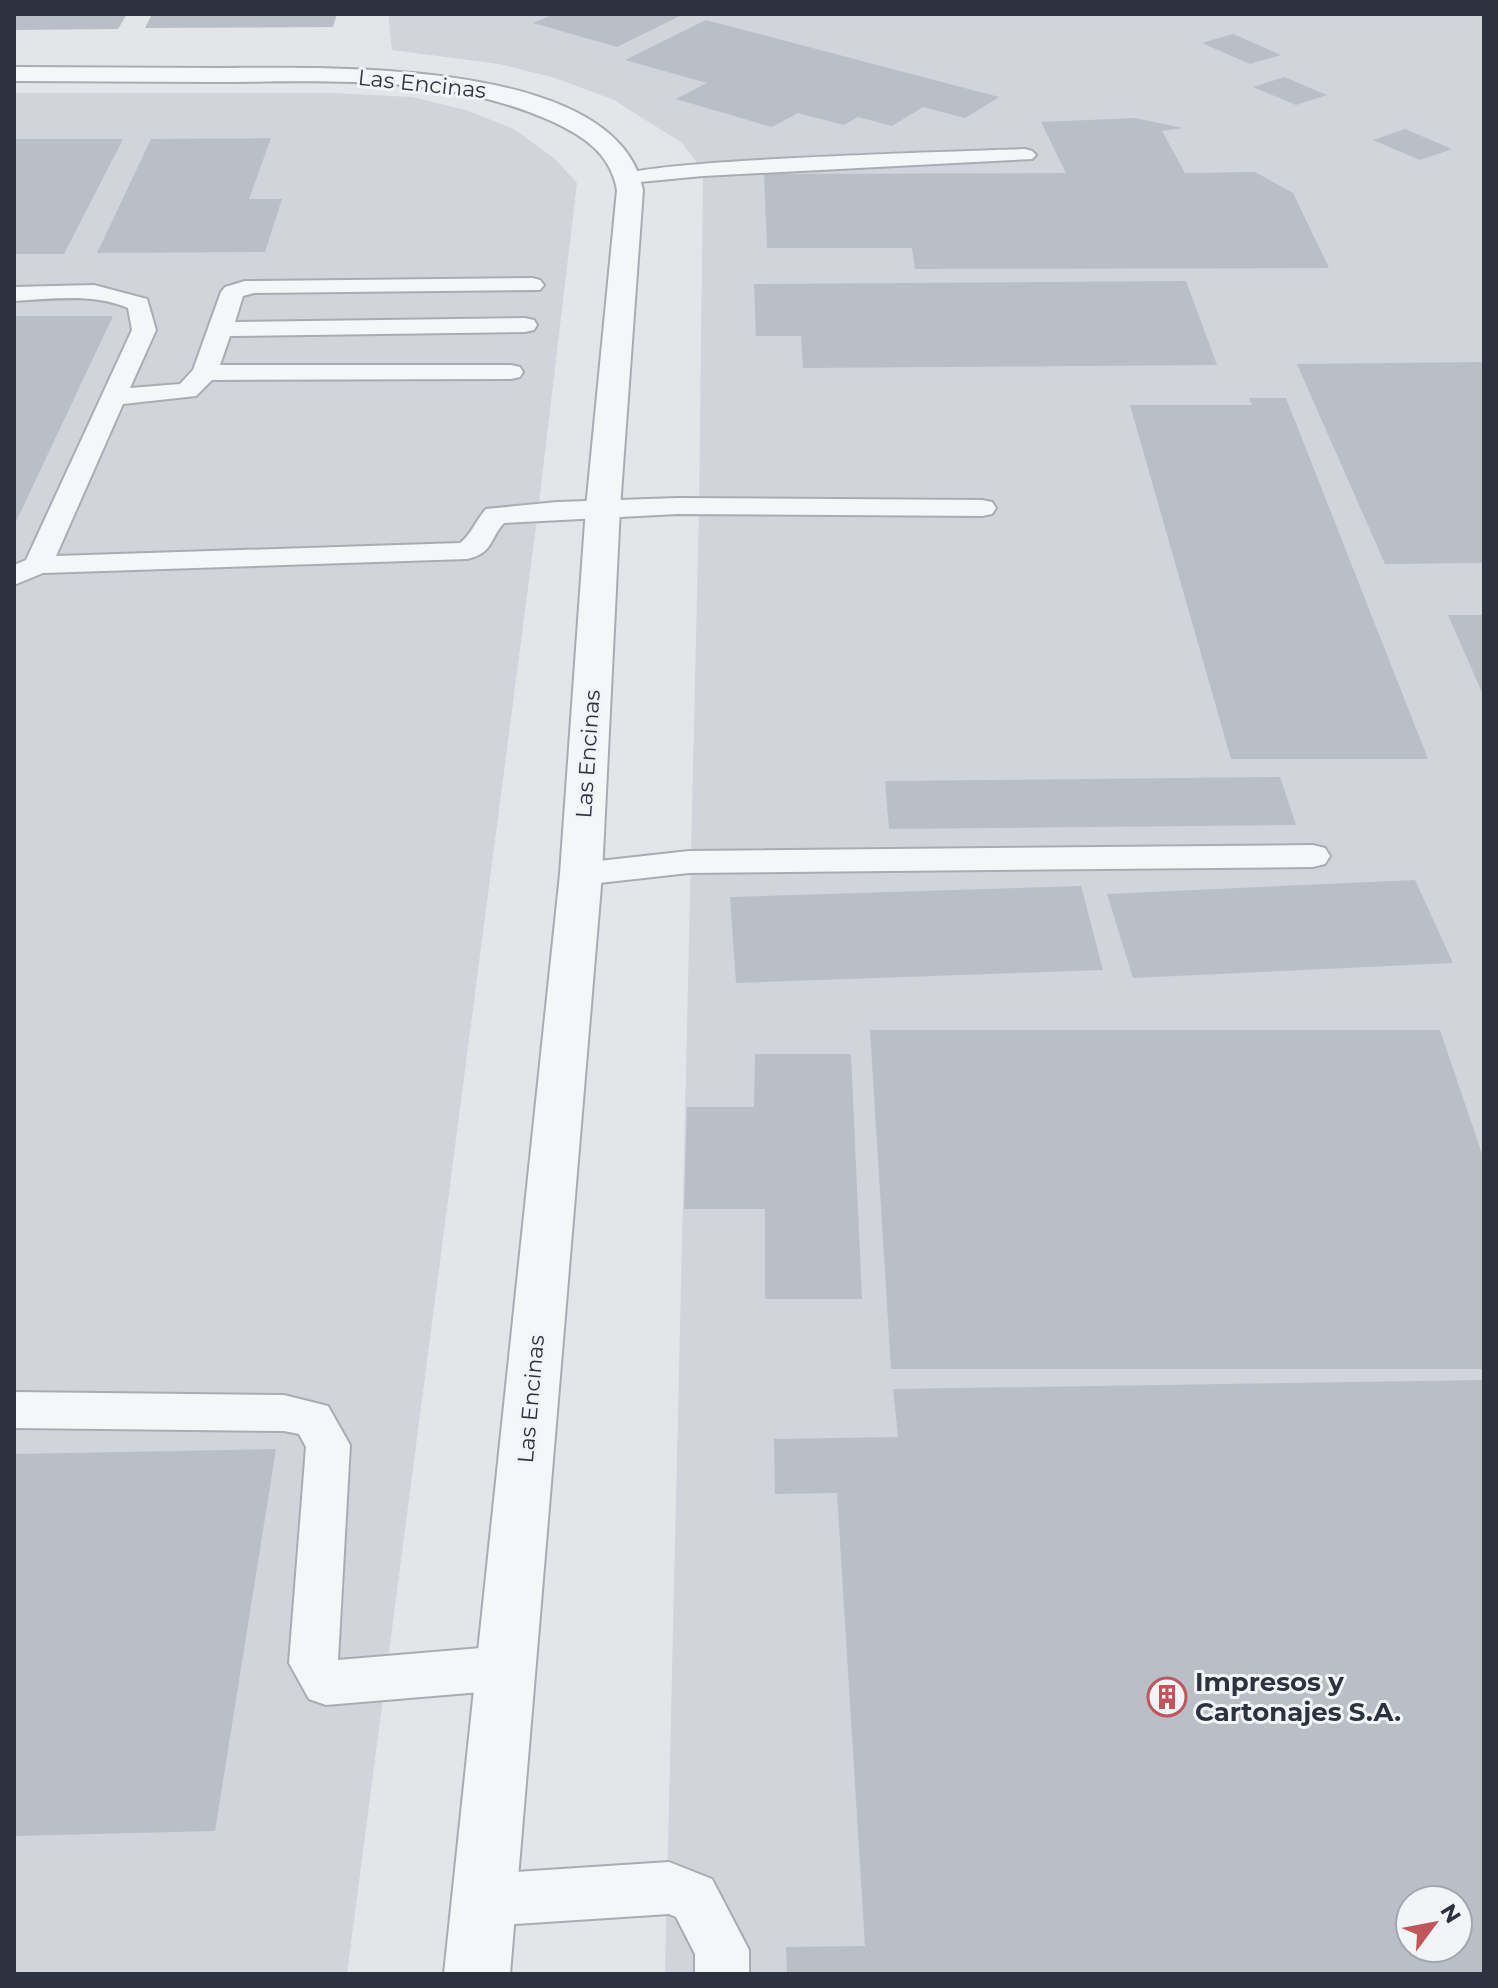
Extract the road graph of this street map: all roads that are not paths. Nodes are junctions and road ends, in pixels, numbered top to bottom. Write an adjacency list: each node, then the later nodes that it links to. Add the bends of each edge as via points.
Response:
1 (14, 74): 3 (street, Las Encinas, via 361,76 468,86 532,104 587,130 610,146)
2 (1025, 155): 3 (lane)
3 (629, 177): 11 (street, Las Encinas)
4 (532, 285): 7 (lane, via 253,286 233,292)
5 (14, 294): 10 (lane, via 102,293 139,304 144,330)
6 (525, 325): 7 (lane)
7 (219, 329): 9 (lane)
8 (511, 372): 9 (lane)
9 (205, 373): 10 (lane, via 187,391)
10 (113, 397): 13 (lane)
11 (603, 508): 12 (lane); 13 (lane, via 496,515 481,541 467,551); 15 (street, Las Encinas)
12 (982, 508)
13 (26, 570)
14 (1313, 856): 15 (lane, via 689,862)
15 (581, 874): 17 (street, Las Encinas)
16 (14, 1410): 17 (lane, via 284,1413 313,1419 328,1445 313,1663 326,1683)
17 (505, 1668): 18 (street, Las Encinas)
18 (483, 1900): 19 (street, Las Encinas); 20 (lane, via 669,1888 694,1897 722,1950)
19 (477, 1974)
20 (722, 1974)

